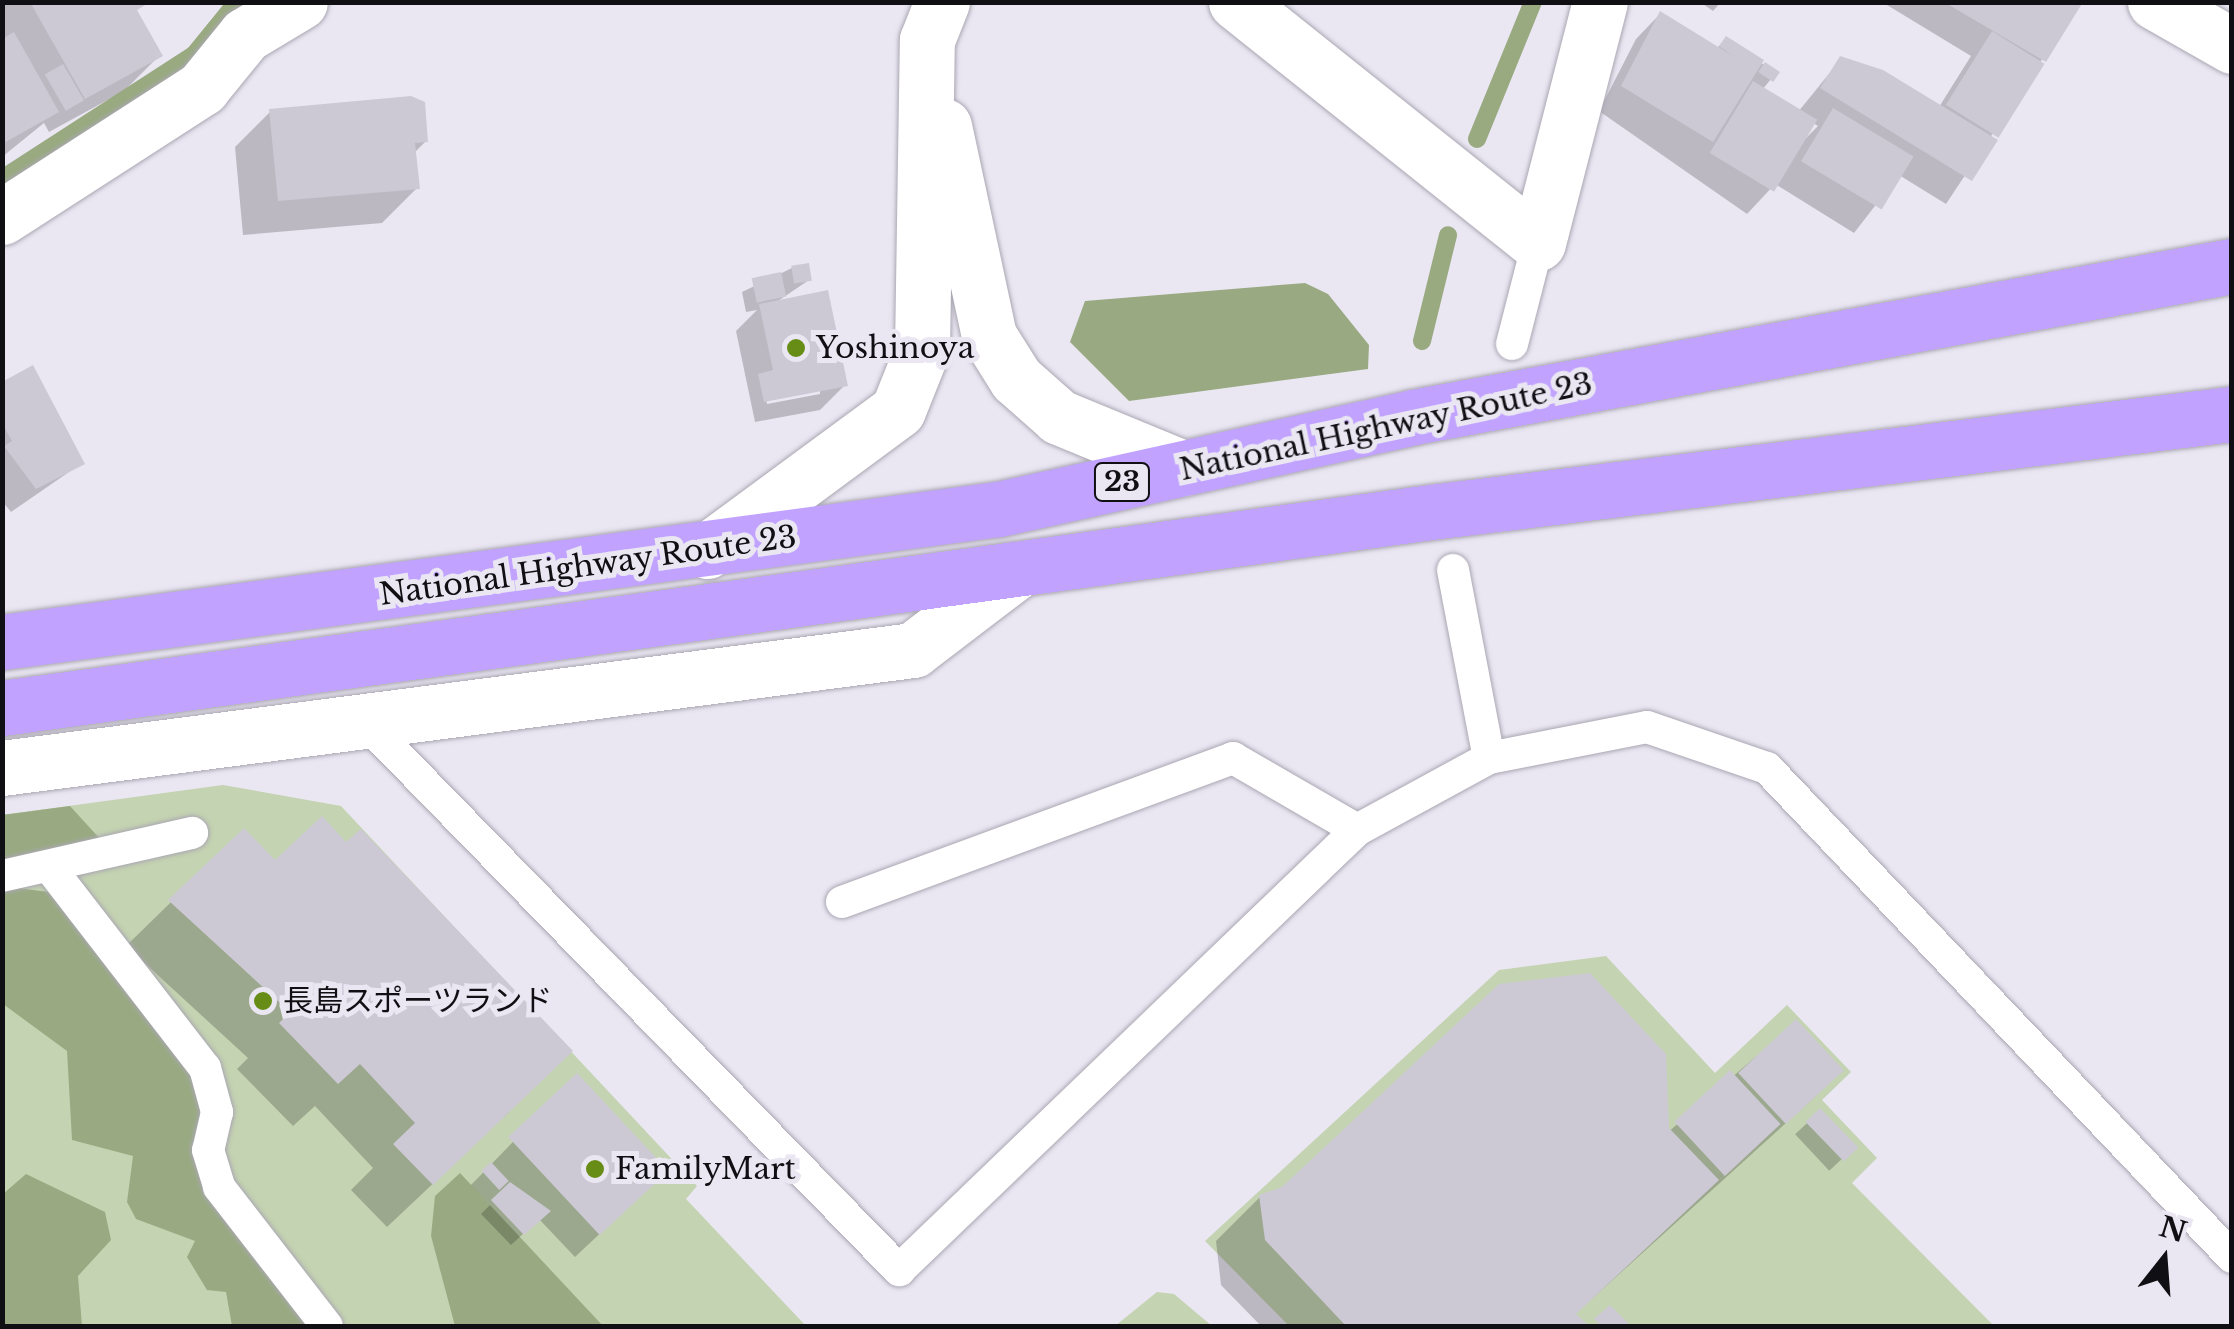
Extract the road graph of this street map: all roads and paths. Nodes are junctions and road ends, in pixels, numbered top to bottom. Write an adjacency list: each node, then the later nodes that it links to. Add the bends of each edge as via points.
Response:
1 (300, 2): 8 (street, via 245,35 202,88)
2 (942, 2): 7 (street)
3 (1236, 2): 9 (street)
4 (1600, 2): 9 (street)
5 (2156, 2): 6 (street)
6 (2232, 46)
7 (926, 82): 13 (street, via 956,156 990,336 1016,379 1059,417); 14 (street, via 922,350 898,410)
8 (2, 217)
9 (1538, 243): 11 (lane)
10 (2232, 266): 13 (highway, National Highway Route 23 / 23)
11 (1512, 344)
12 (2232, 414): 16 (highway, National Highway Route 23, via 1432,512)
13 (1184, 468): 14 (highway, National Highway Route 23 / 23, via 999,510)
14 (706, 551): 17 (highway, National Highway Route 23 / 23)
15 (1453, 570): 20 (lane)
16 (1014, 573): 18 (highway, National Highway Route 23); 19 (street, via 912,650)
17 (2, 642)
18 (2, 708)
19 (364, 721): 21 (street); 22 (lane, via 899,1270)
20 (1489, 758): 22 (lane); 27 (lane, via 1647,727 1767,768)
21 (2, 768)
22 (1357, 830): 26 (lane, via 1233,758)
23 (192, 833): 24 (lane)
24 (51, 869): 25 (lane); 28 (lane, via 205,1068 217,1112 208,1150 219,1186)
25 (2, 876)
26 (842, 902)
27 (2232, 1258)
28 (327, 1326)

